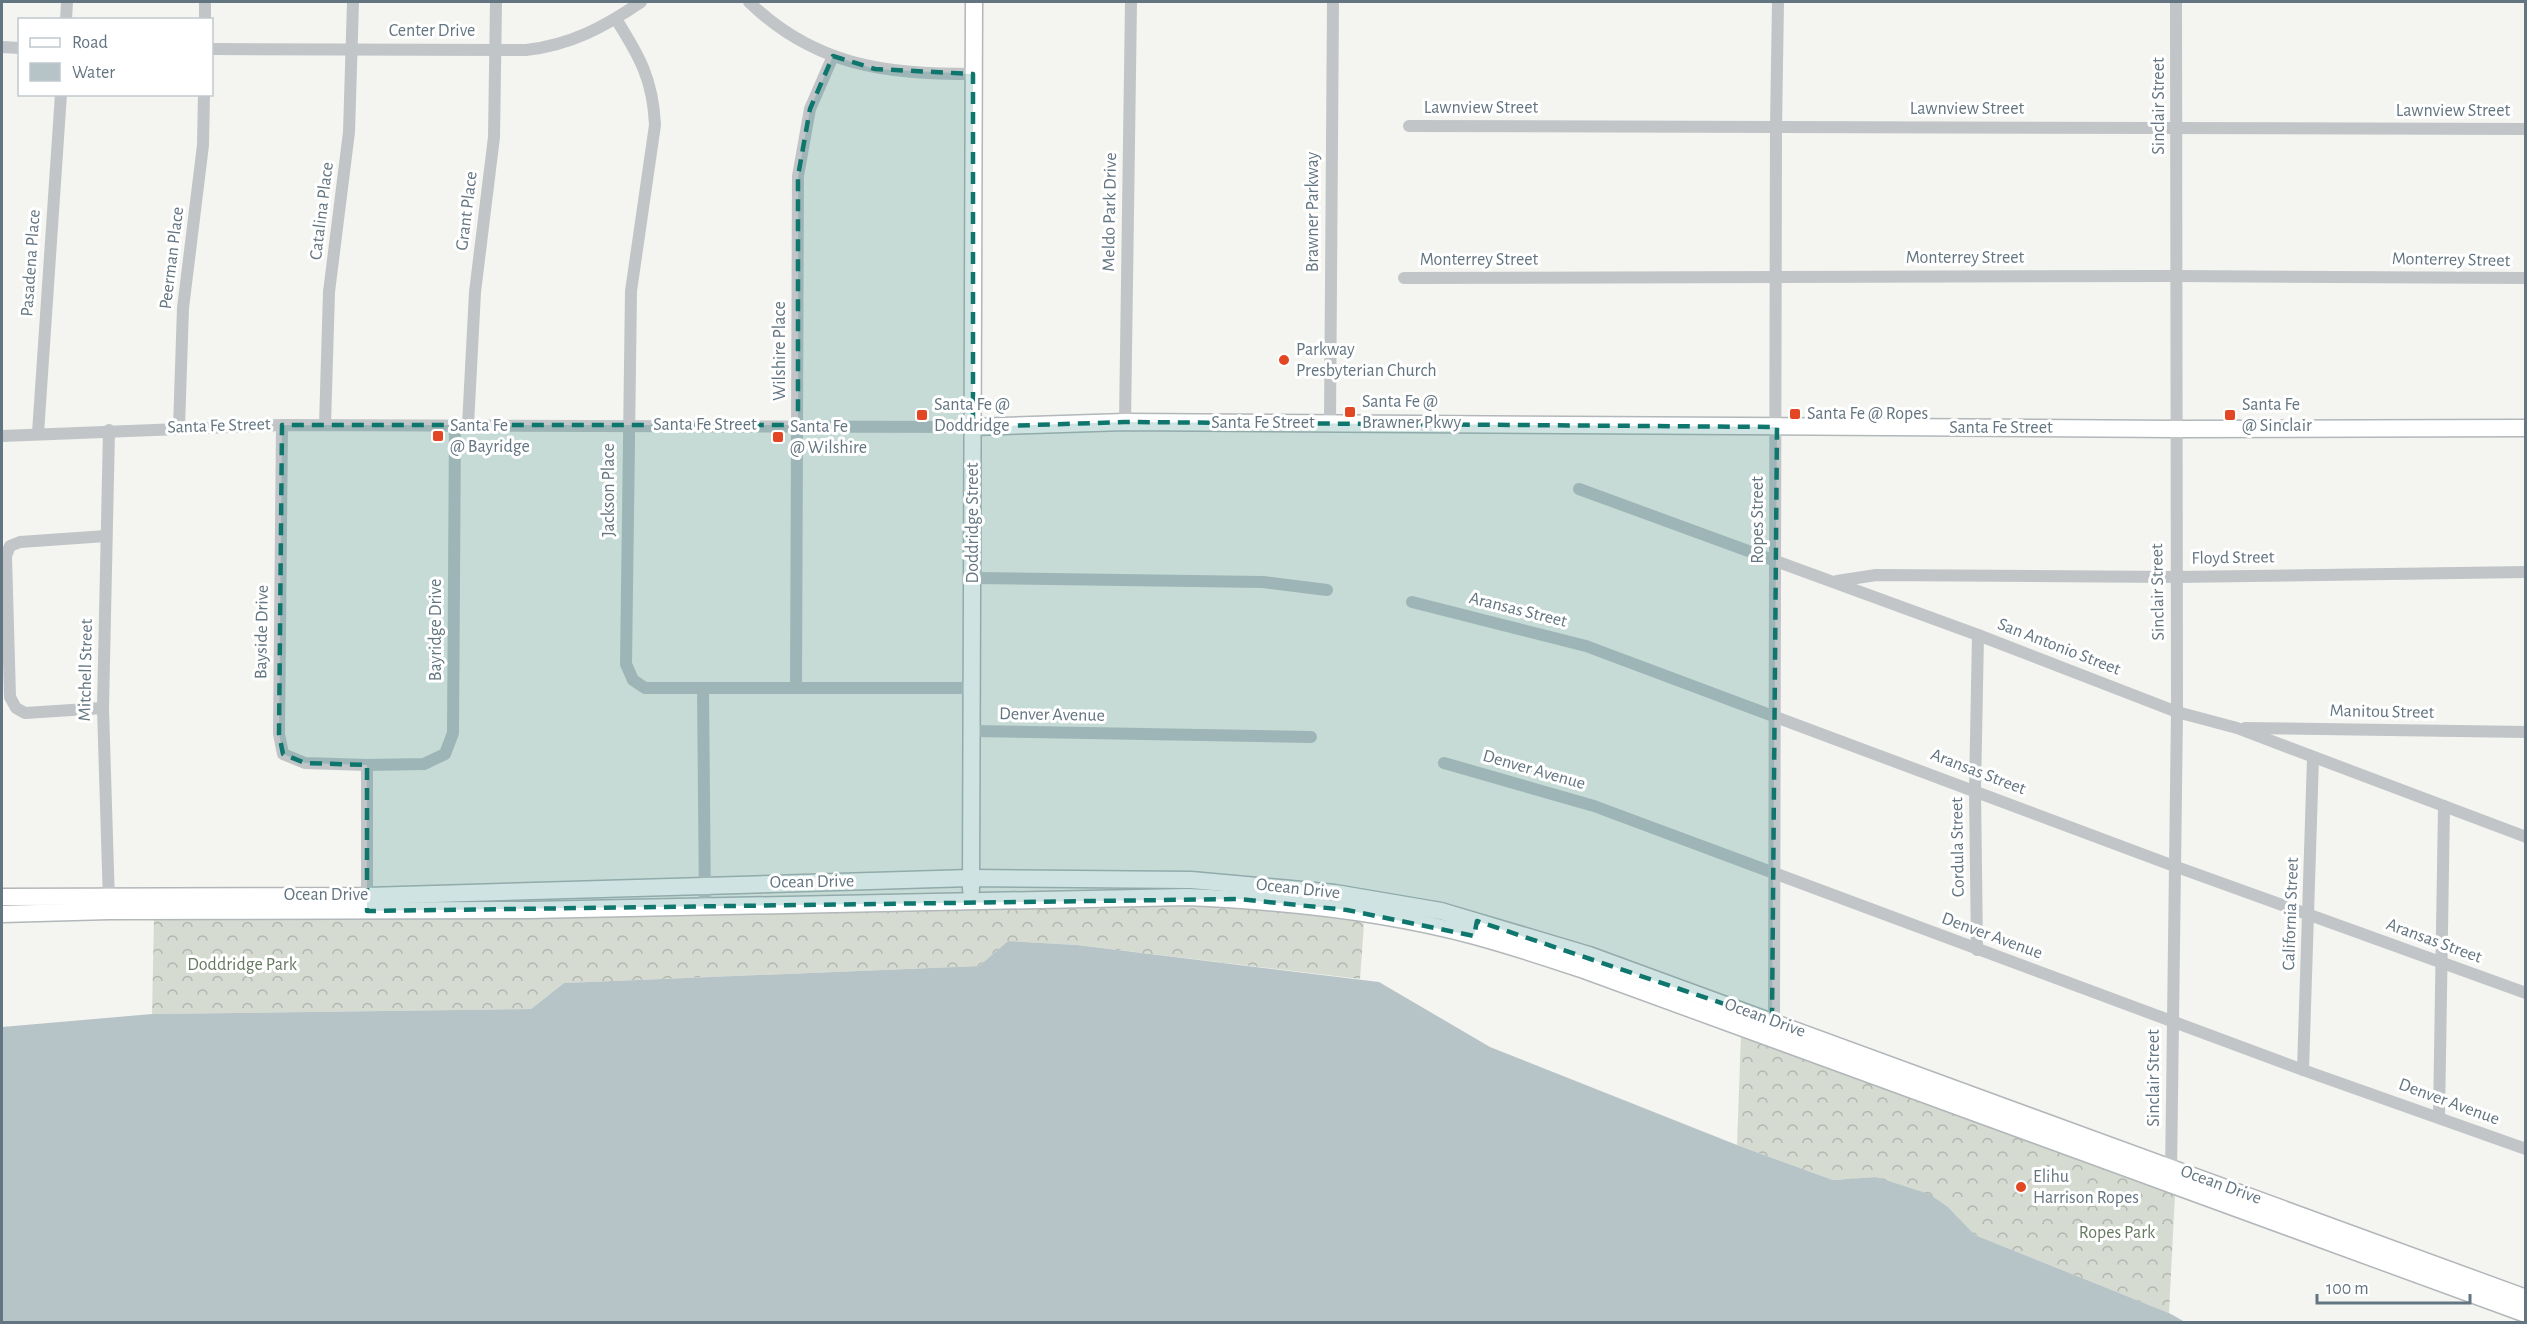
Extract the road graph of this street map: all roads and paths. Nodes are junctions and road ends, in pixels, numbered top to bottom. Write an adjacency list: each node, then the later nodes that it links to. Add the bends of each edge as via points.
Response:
1 (67, 2): 12 (street)
2 (206, 2): 13 (street)
3 (353, 2): 19 (street, Catalina Place)
4 (496, 2): 17 (street, Grant Place)
5 (641, 2): 14 (street, Center Drive)
6 (749, 2): 20 (street, via 765,17)
7 (974, 2): 21 (main road, Doddridge Street)
8 (1131, 2): 32 (street, Meldo Park Drive)
9 (1333, 2): 33 (street, Brawner Parkway)
10 (1778, 2): 25 (street, Ropes Street)
11 (2176, 2): 26 (street, Sinclair Street)
12 (66, 18)
13 (205, 18)
14 (616, 19): 17 (street, Center Drive, via 591,33 550,47); 38 (street, Jackson Place, via 643,62 656,125 631,291)
15 (2, 47): 16 (street)
16 (18, 48)
17 (494, 48): 19 (street, Center Drive); 37 (street, Grant Place, via 494,137 475,292)
18 (213, 49): 19 (street, Center Drive)
19 (350, 49): 35 (street, Catalina Place, via 349,132 329,292)
20 (833, 56): 21 (street, via 875,69); 39 (street, Wilshire Place, via 810,109 798,176)
21 (973, 74): 41 (main road, Doddridge Street)
22 (61, 96): 46 (street, Pasadena Place)
23 (204, 96): 40 (street, Peerman Place, via 203,145 183,308)
24 (1408, 126): 25 (street, Lawnview Street)
25 (1776, 127): 26 (street, Lawnview Street); 28 (street, Ropes Street)
26 (2178, 129): 27 (street, Lawnview Street); 29 (street, Sinclair Street)
27 (2526, 129)
28 (1776, 276): 29 (street, Monterrey Street); 30 (street, Monterrey Street); 42 (street, Ropes Street)
29 (2176, 276): 31 (street, Monterrey Street); 44 (street, Sinclair Street)
30 (1404, 278)
31 (2526, 278)
32 (1125, 422): 33 (main road, Santa Fe Street); 41 (main road, Santa Fe Street)
33 (1330, 423): 42 (main road, Santa Fe Street)
34 (282, 424): 35 (street, Santa Fe Street); 40 (street, Santa Fe Street); 70 (street, Bayside Drive, via 279,734 283,754 305,763)
35 (325, 425): 36 (street, Santa Fe Street)
36 (454, 425): 37 (street, Santa Fe Street); 70 (street, Bayridge Drive, via 453,733 445,754 424,764)
37 (468, 425): 38 (street, Santa Fe Street)
38 (627, 425): 39 (street, Santa Fe Street); 59 (street, Jackson Place, via 626,664 633,680 645,688)
39 (798, 425): 41 (street, Santa Fe Street); 58 (street, Wilshire Place)
40 (179, 427): 45 (street, Santa Fe Street)
41 (973, 427): 53 (main road, Doddridge Street)
42 (1777, 427): 44 (main road, Santa Fe Street); 50 (street, Ropes Street)
43 (2526, 428): 44 (main road, Santa Fe Street)
44 (2175, 429): 52 (street, Sinclair Street)
45 (109, 430): 46 (street, Santa Fe Street); 49 (street, Mitchell Street)
46 (38, 433): 47 (street, Santa Fe Street)
47 (2, 436)
48 (1580, 489): 50 (street, San Antonio Street)
49 (106, 536): 61 (street, Mitchell Street); 61 (street, via 20,542 10,546 6,556 10,697 16,708 25,713)
50 (1776, 560): 54 (street, San Antonio Street); 63 (street, Ropes Street)
51 (2526, 572): 52 (street, Floyd Street)
52 (2175, 577): 54 (street, Floyd Street, via 1876,575); 62 (street, Sinclair Street)
53 (973, 578): 55 (street, via 1263,582); 60 (main road, Doddridge Street)
54 (1834, 582): 57 (street, San Antonio Street)
55 (1327, 590)
56 (1412, 602): 63 (street, Aransas Street, via 1586,646)
57 (1978, 635): 62 (street, San Antonio Street); 71 (street, Cordula Street)
58 (796, 687): 59 (street); 60 (street)
59 (703, 688): 77 (street)
60 (973, 688): 65 (main road, Doddridge Street)
61 (103, 708): 83 (street, Mitchell Street)
62 (2177, 712): 64 (street, San Antonio Street); 74 (street, Sinclair Street)
63 (1777, 716): 71 (street, Aransas Street); 75 (street, Ropes Street)
64 (2237, 728): 66 (street, Manitou Street); 68 (street, San Antonio Street)
65 (973, 731): 67 (street, Denver Avenue); 76 (main road, Doddridge Street)
66 (2526, 732)
67 (1311, 737)
68 (2313, 758): 72 (street, San Antonio Street); 90 (street, California Street)
69 (1444, 763): 75 (street, Denver Avenue, via 1594,806)
70 (367, 765): 84 (street)
71 (1975, 790): 74 (street, Aransas Street); 91 (street, Cordula Street)
72 (2444, 806): 73 (street, San Antonio Street); 92 (street)
73 (2526, 837)
74 (2174, 866): 90 (street, Aransas Street); 96 (street, Sinclair Street)
75 (1774, 874): 91 (street, Denver Avenue); 95 (street, Ropes Street)
76 (971, 878): 77 (main road, Ocean Drive); 80 (main road, Ocean Drive, via 1191,880); 82 (main road, Doddridge Street)
77 (705, 884): 78 (main road, Ocean Drive); 86 (street)
78 (610, 888): 79 (main road, Ocean Drive); 87 (main road)
79 (530, 890): 84 (main road, Ocean Drive); 88 (main road)
80 (1282, 895): 82 (main road, Ocean Drive); 93 (main road, Ocean Drive, via 1347,910 1476,928)
81 (2, 897): 85 (main road, Ocean Drive)
82 (970, 900): 86 (main road, Ocean Drive)
83 (109, 903): 84 (main road, Ocean Drive); 85 (main road, Ocean Drive)
84 (367, 903): 88 (main road, Ocean Drive)
85 (25, 904): 89 (main road, Ocean Drive)
86 (705, 906): 87 (main road, Ocean Drive)
87 (612, 907): 88 (main road, Ocean Drive)
88 (530, 910)
89 (2, 914)
90 (2309, 914): 92 (street, Aransas Street); 98 (street, California Street)
91 (1977, 950): 96 (street, Denver Avenue)
92 (2442, 964): 94 (street, Aransas Street); 101 (street)
93 (1641, 982): 95 (main road, Ocean Drive); 97 (main road, Ocean Drive)
94 (2526, 993)
95 (1773, 1020): 97 (street, Ropes Street); 99 (main road, Ocean Drive)
96 (2172, 1020): 98 (street, Denver Avenue); 104 (street, Sinclair Street)
97 (1776, 1039): 100 (main road, Ocean Drive)
98 (2303, 1070): 101 (street, Denver Avenue)
99 (1980, 1096): 100 (main road); 103 (main road, Ocean Drive)
100 (1975, 1113): 103 (main road, Ocean Drive)
101 (2439, 1117): 102 (street, Denver Avenue)
102 (2526, 1149)
103 (2104, 1151): 104 (main road, Ocean Drive)
104 (2171, 1175): 105 (main road, Ocean Drive)
105 (2471, 1286): 106 (main road, Ocean Drive); 107 (main road, Ocean Drive)
106 (2526, 1298)
107 (2526, 1314)

